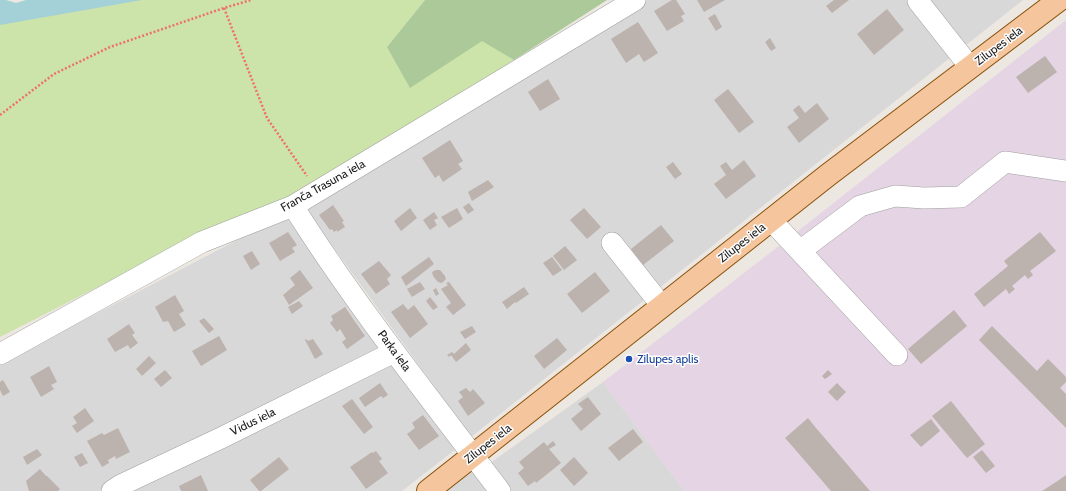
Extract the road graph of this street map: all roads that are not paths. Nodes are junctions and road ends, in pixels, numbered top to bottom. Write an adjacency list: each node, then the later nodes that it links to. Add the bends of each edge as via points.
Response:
1 (636, 0): 6 (street, Franča Trasuna iela)
2 (1059, 0): 4 (main road, Zilupes iela)
3 (918, 1): 4 (street)
4 (970, 67): 7 (main road, Zilupes iela)
5 (1066, 171): 9 (street, via 1005,162 961,198 895,196 860,206)
6 (293, 206): 11 (street, Parka iela, via 316,243); 12 (street, Franča Trasuna iela, via 202,242)
7 (771, 220): 9 (street); 10 (main road, Zilupes iela)
8 (612, 243): 10 (street)
9 (800, 251): 13 (street)
10 (662, 306): 14 (main road, Zilupes iela)
11 (394, 352): 14 (street, Parka iela); 15 (street, Vidus iela)
12 (0, 354)
13 (897, 355)
14 (474, 455): 16 (main road, Zilupes iela); 17 (street, Parka iela)
15 (112, 491)
16 (428, 491)
17 (500, 491)

